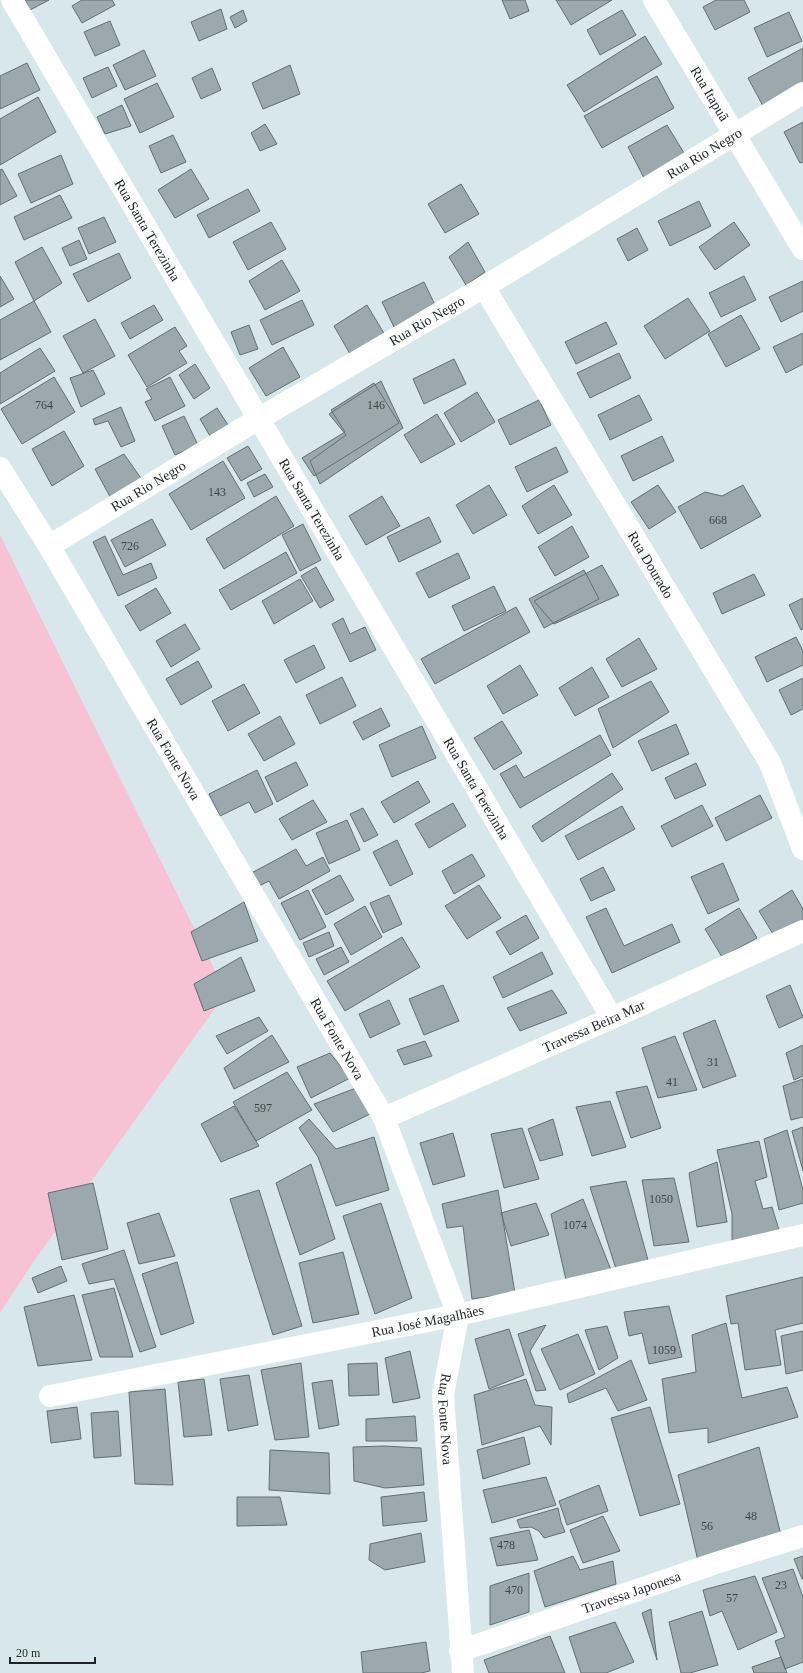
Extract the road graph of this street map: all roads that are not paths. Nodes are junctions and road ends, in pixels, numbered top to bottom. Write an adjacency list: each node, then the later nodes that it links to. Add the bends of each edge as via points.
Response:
1 (12, 0): 7 (street, Rua Santa Terezinha)
2 (654, 0): 4 (street, Rua Itapuã)
3 (803, 93): 4 (street, Rua Rio Negro)
4 (735, 133): 5 (street, Rua Itapuã); 6 (street, Rua Rio Negro)
5 (803, 249)
6 (484, 287): 7 (street, Rua Rio Negro); 10 (street, Rua Dourado, via 770,763)
7 (260, 418): 9 (street, Rua Rio Negro); 12 (street, Rua Santa Terezinha)
8 (0, 468): 9 (street, Rua Fonte Nova)
9 (49, 546): 13 (street, Rua Fonte Nova)
10 (803, 849)
11 (803, 931): 12 (street, Travessa Beira Mar)
12 (612, 1018): 13 (street, Travessa Beira Mar)
13 (384, 1118): 15 (street, Rua Fonte Nova)
14 (803, 1235): 15 (street, Rua José Magalhães)
15 (458, 1315): 16 (street, Rua José Magalhães); 18 (street, Rua Fonte Nova, via 443,1395)
16 (50, 1396)
17 (803, 1536): 18 (street, Travessa Japonesa, via 716,1563)
18 (460, 1651): 19 (street, Rua Fonte Nova)
19 (463, 1673)

